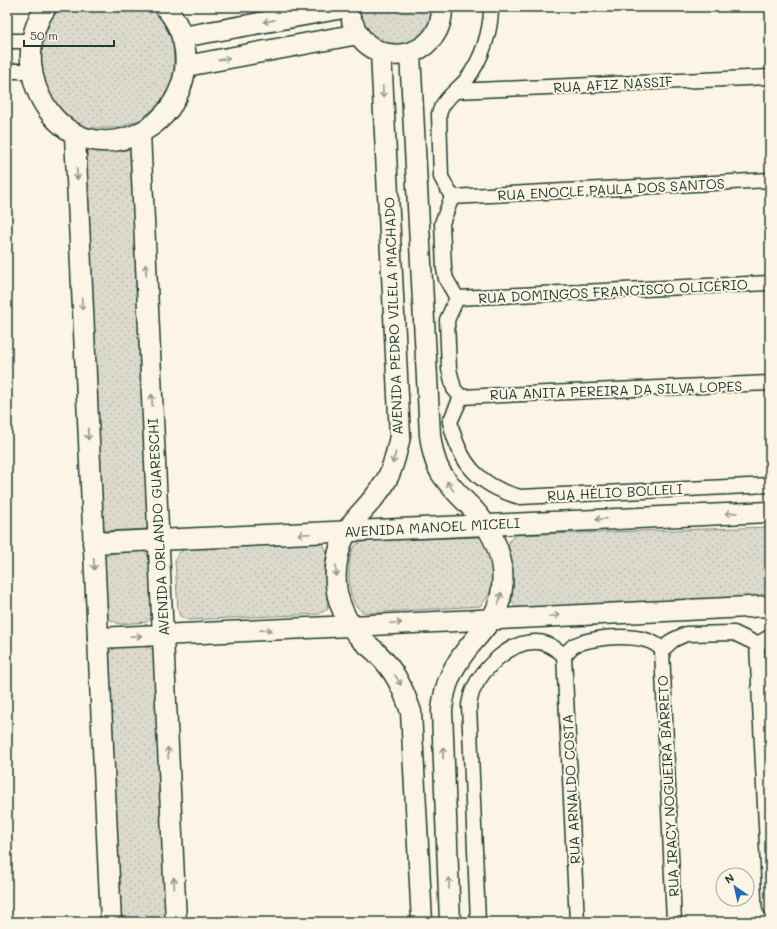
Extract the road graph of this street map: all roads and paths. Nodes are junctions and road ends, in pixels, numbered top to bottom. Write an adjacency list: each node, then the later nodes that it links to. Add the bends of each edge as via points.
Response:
1 (46, 7): 9 (street, via 36,21)
2 (165, 7): 7 (street, via 175,20)
3 (350, 7): 6 (street, via 352,21); 7 (street, one-way to 7)
4 (491, 7): 15 (street, via 491,25 486,39 468,78)
5 (443, 8): 11 (street, via 433,36 425,45)
6 (358, 34): 10 (street); 12 (street, one-way to 6)
7 (182, 37): 12 (street)
8 (7, 41): 9 (street)
9 (28, 41): 13 (street, via 25,61)
10 (381, 53): 11 (street); 27 (street, AVENIDA PEDRO VILELA MACHADO, one-way to 27, via 400,436 387,480)
11 (410, 53): 26 (street, AVENIDA PEDRO VILELA MACHADO, one-way to 11, via 455,493 433,455)
12 (186, 66): 16 (street, via 181,87 172,106 158,122)
13 (16, 71): 17 (street, via 42,110 56,125)
14 (770, 77): 15 (street, RUA AFIZ NASSIF)
15 (456, 91): 19 (street, via 442,104 439,114 441,177)
16 (140, 133): 17 (street, via 124,139 107,141); 28 (street, AVENIDA ORLANDO GUARESCHI, one-way to 16)
17 (75, 135): 29 (street, one-way to 29)
18 (770, 180): 19 (street, RUA ENOCLE PAULA DOS SANTOS)
19 (452, 197): 21 (street, via 442,223 444,269 446,279)
20 (770, 284): 21 (street, RUA DOMINGOS FRANCISCO OLICÉRIO)
21 (457, 298): 23 (street, via 447,320 449,369 454,389)
22 (770, 383): 23 (street, RUA ANITA PEREIRA DA SILVA LOPES)
23 (461, 397): 24 (street, RUA HÉLIO BOLLELI, via 450,422 460,453 469,468 482,480 492,487 520,497)
24 (770, 485)
25 (770, 512): 26 (street, AVENIDA MANOEL MICELI, one-way to 26)
26 (485, 525): 27 (street, AVENIDA MANOEL MICELI); 31 (street, AVENIDA PEDRO VILELA MACHADO, one-way to 26, via 498,609 504,577 500,553)
27 (348, 531): 28 (street, AVENIDA MANOEL MICELI, one-way to 28); 32 (street, AVENIDA PEDRO VILELA MACHADO, one-way to 32, via 340,544 336,564 336,588 342,611)
28 (159, 540): 29 (street, AVENIDA MANOEL MICELI); 33 (street, AVENIDA ORLANDO GUARESCHI)
29 (93, 543): 35 (street, one-way to 35)
30 (770, 606): 31 (street, one-way to 30)
31 (491, 619): 32 (street, one-way to 31); 43 (street, AVENIDA PEDRO VILELA MACHADO, one-way to 31, via 443,692 458,662)
32 (352, 626): 33 (street, one-way to 32); 42 (street, AVENIDA PEDRO VILELA MACHADO, one-way to 42, via 360,638 392,670 403,688 411,712)
33 (163, 635): 35 (street, one-way to 33); 41 (street, AVENIDA ORLANDO GUARESCHI, one-way to 33)
34 (770, 637): 36 (street)
35 (98, 638): 40 (street)
36 (757, 644): 37 (street, via 734,633 686,634 673,640); 39 (street)
37 (662, 650): 38 (street, via 658,645 630,637 588,640 574,646); 46 (street, RUA IRACY NOGUEIRA BARRETO)
38 (564, 655): 44 (street, via 550,645 537,642 519,644 491,665 472,691 469,705); 45 (street, RUA ARNALDO COSTA)
39 (770, 907)
40 (111, 922)
41 (176, 922)
42 (422, 922)
43 (450, 922)
44 (478, 922)
45 (577, 922)
46 (674, 922)

